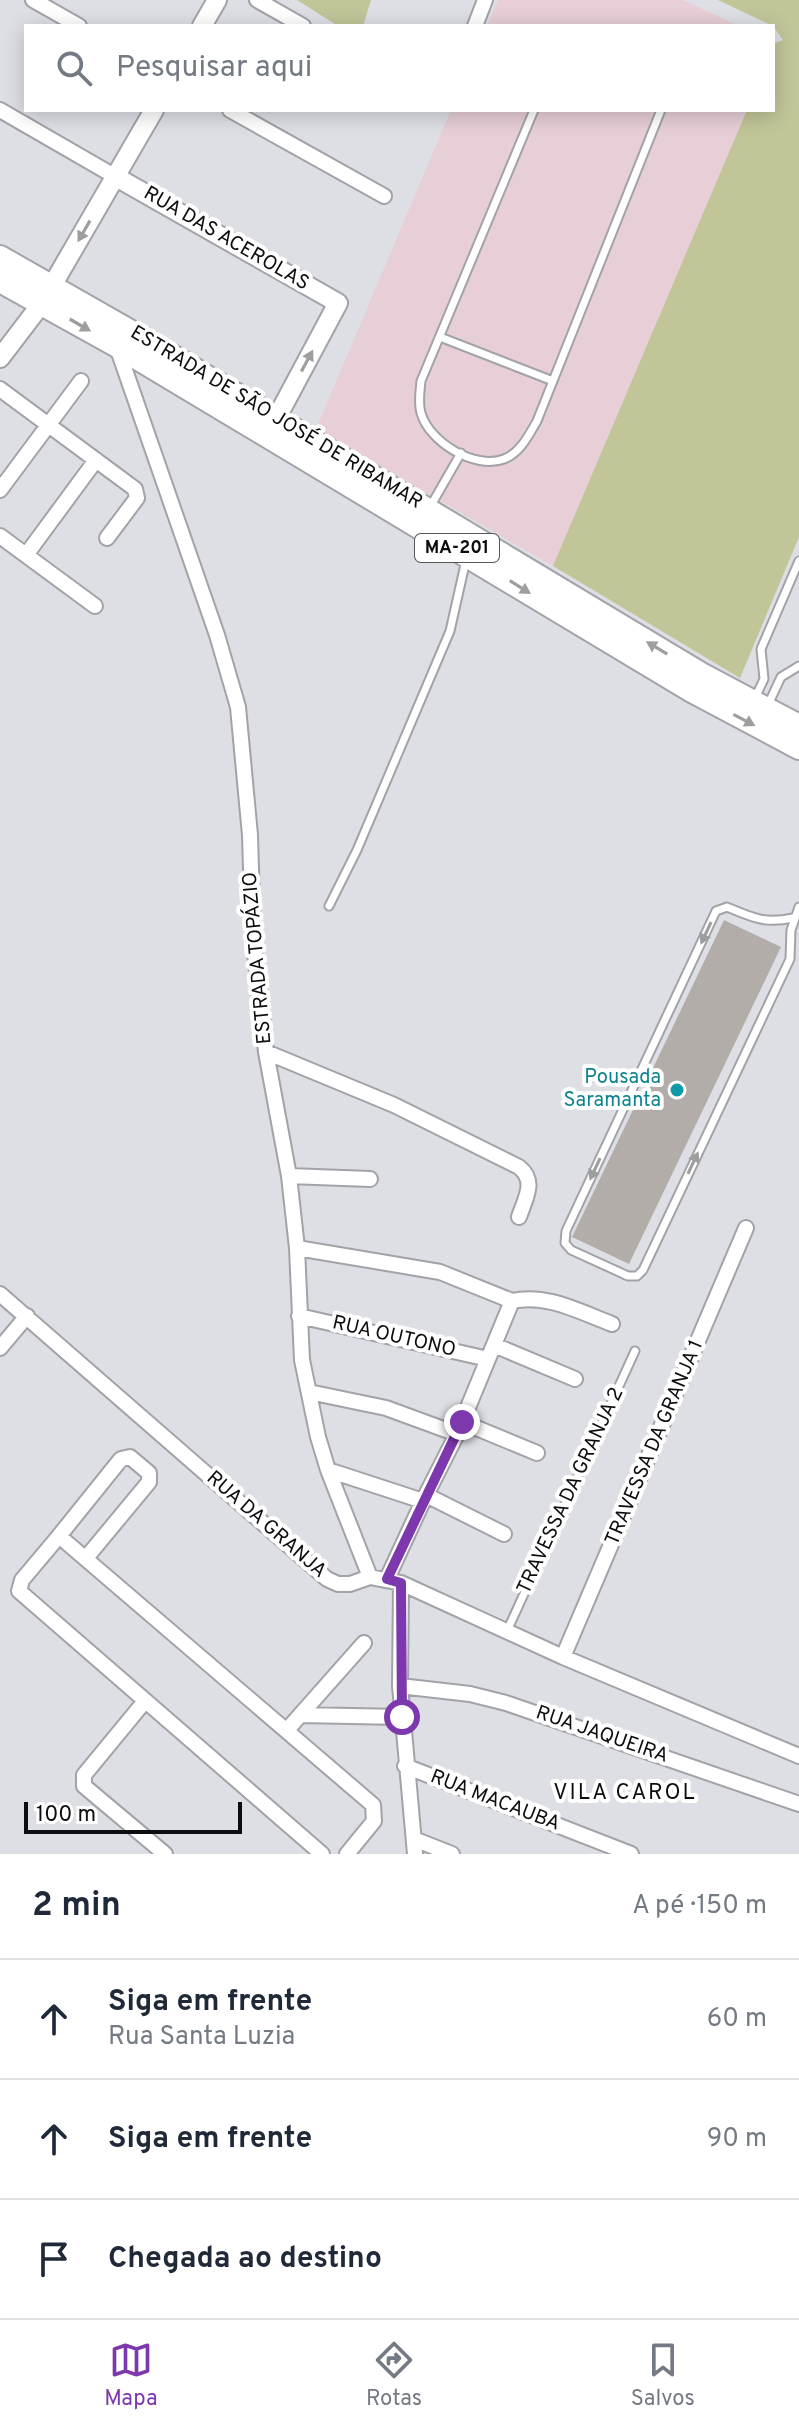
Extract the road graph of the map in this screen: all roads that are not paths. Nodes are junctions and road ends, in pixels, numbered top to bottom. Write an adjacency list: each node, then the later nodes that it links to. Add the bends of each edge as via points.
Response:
1 (33, 0): 5 (street)
2 (217, 0): 6 (street)
3 (257, 0): 7 (street)
4 (485, 0): 8 (street)
5 (75, 24)
6 (203, 24)
7 (299, 24)
8 (476, 24)
9 (0, 110): 14 (street, RUA DAS ACEROLAS)
10 (153, 112): 14 (street)
11 (234, 112): 15 (street)
12 (533, 112): 19 (lane)
13 (660, 112): 23 (lane)
14 (116, 177): 18 (street, one-way to 18); 25 (street, RUA DAS ACEROLAS, one-way to 14, via 338,303)
15 (384, 196)
16 (0, 257): 18 (main road, ESTRADA DE SÃO JOSÉ DE RIBAMAR / MA-201)
17 (0, 281): 18 (main road, ESTRADA DE SÃO JOSÉ DE RIBAMAR / MA-201)
18 (48, 294): 20 (main road, ESTRADA DE SÃO JOSÉ DE RIBAMAR / MA-201, one-way to 20); 21 (street); 25 (main road, ESTRADA DE SÃO JOSÉ DE RIBAMAR / MA-201)
19 (440, 337): 23 (lane); 27 (lane, via 421,381 421,413 440,441)
20 (117, 346): 33 (main road, ESTRADA DE SÃO JOSÉ DE RIBAMAR / MA-201); 44 (street, ESTRADA TOPÁZIO, via 238,707)
21 (0, 358)
22 (81, 381): 26 (street)
23 (553, 381): 27 (lane, via 529,436 511,455 487,461)
24 (0, 389): 26 (street)
25 (276, 419): 30 (main road, ESTRADA DE SÃO JOSÉ DE RIBAMAR / MA-201)
26 (49, 425): 28 (street); 29 (street)
27 (461, 453): 30 (lane)
28 (96, 460): 32 (street, via 137,493); 34 (street)
29 (0, 490)
30 (429, 509): 38 (main road, ESTRADA DE SÃO JOSÉ DE RIBAMAR / MA-201, one-way to 30)
31 (0, 536): 34 (street)
32 (107, 538)
33 (467, 554): 40 (main road, ESTRADA DE SÃO JOSÉ DE RIBAMAR / MA-201, one-way to 40, via 680,684); 41 (lane, via 450,631)
34 (26, 555): 36 (street)
35 (799, 561): 38 (lane, via 761,649 764,679)
36 (95, 606)
37 (799, 666): 38 (lane, via 781,677)
38 (759, 706): 39 (main road, ESTRADA DE SÃO JOSÉ DE RIBAMAR / MA-201)
39 (799, 726)
40 (799, 748)
41 (329, 906)
42 (799, 907): 43 (lane)
43 (793, 918): 43 (lane, one-way to 43, via 772,922 727,907 716,911 566,1231 565,1243 571,1250 628,1276 643,1270 790,959)
44 (266, 1052): 45 (street, ESTRADA TOPÁZIO); 47 (street, via 394,1105 519,1167 530,1182)
45 (289, 1176): 46 (street); 49 (street, ESTRADA TOPÁZIO)
46 (370, 1179)
47 (519, 1217)
48 (746, 1228): 71 (street, TRAVESSA DA GRANJA 1)
49 (297, 1248): 51 (street, via 440,1272); 53 (street, ESTRADA TOPÁZIO)
50 (0, 1294): 52 (street, RUA DA GRANJA)
51 (512, 1301): 54 (street, via 541,1298); 57 (street)
52 (27, 1316): 55 (street); 67 (street, RUA DA GRANJA, via 327,1579 350,1584)
53 (299, 1316): 57 (street, RUA OUTONO); 59 (street, ESTRADA TOPÁZIO)
54 (612, 1324)
55 (0, 1348)
56 (635, 1351): 69 (lane, TRAVESSA DA GRANJA 2)
57 (491, 1352): 58 (street, RUA OUTONO); 60 (street)
58 (575, 1379)
59 (309, 1392): 60 (street); 62 (street, ESTRADA TOPÁZIO)
60 (460, 1428): 61 (street); 63 (street)
61 (537, 1453)
62 (328, 1470): 63 (street); 67 (street, ESTRADA TOPÁZIO)
63 (424, 1498): 64 (street); 68 (street)
64 (504, 1534)
65 (59, 1536): 66 (street); 66 (street, via 121,1459 130,1457 149,1473 149,1482); 73 (street, via 22,1580 19,1591)
66 (86, 1558): 76 (street)
67 (370, 1577): 68 (street, RUA DA GRANJA)
68 (394, 1581): 69 (street, RUA DA GRANJA); 72 (street)
69 (507, 1631): 71 (street, RUA DA GRANJA)
70 (364, 1643): 74 (street)
71 (563, 1657): 77 (street, RUA DA GRANJA)
72 (400, 1686): 75 (street); 79 (street, RUA JAQUEIRA, via 506,1703)
73 (145, 1701): 81 (street, via 83,1782); 82 (street)
74 (300, 1715): 75 (street); 76 (street)
75 (402, 1717): 78 (street)
76 (287, 1730): 83 (street, via 373,1805 374,1821)
77 (799, 1756)
78 (405, 1766): 80 (street); 85 (street, RUA MACAUBA)
79 (799, 1804)
80 (414, 1846): 84 (street)
81 (165, 1854)
82 (322, 1854)
83 (347, 1854)
84 (452, 1854)
85 (631, 1854)

